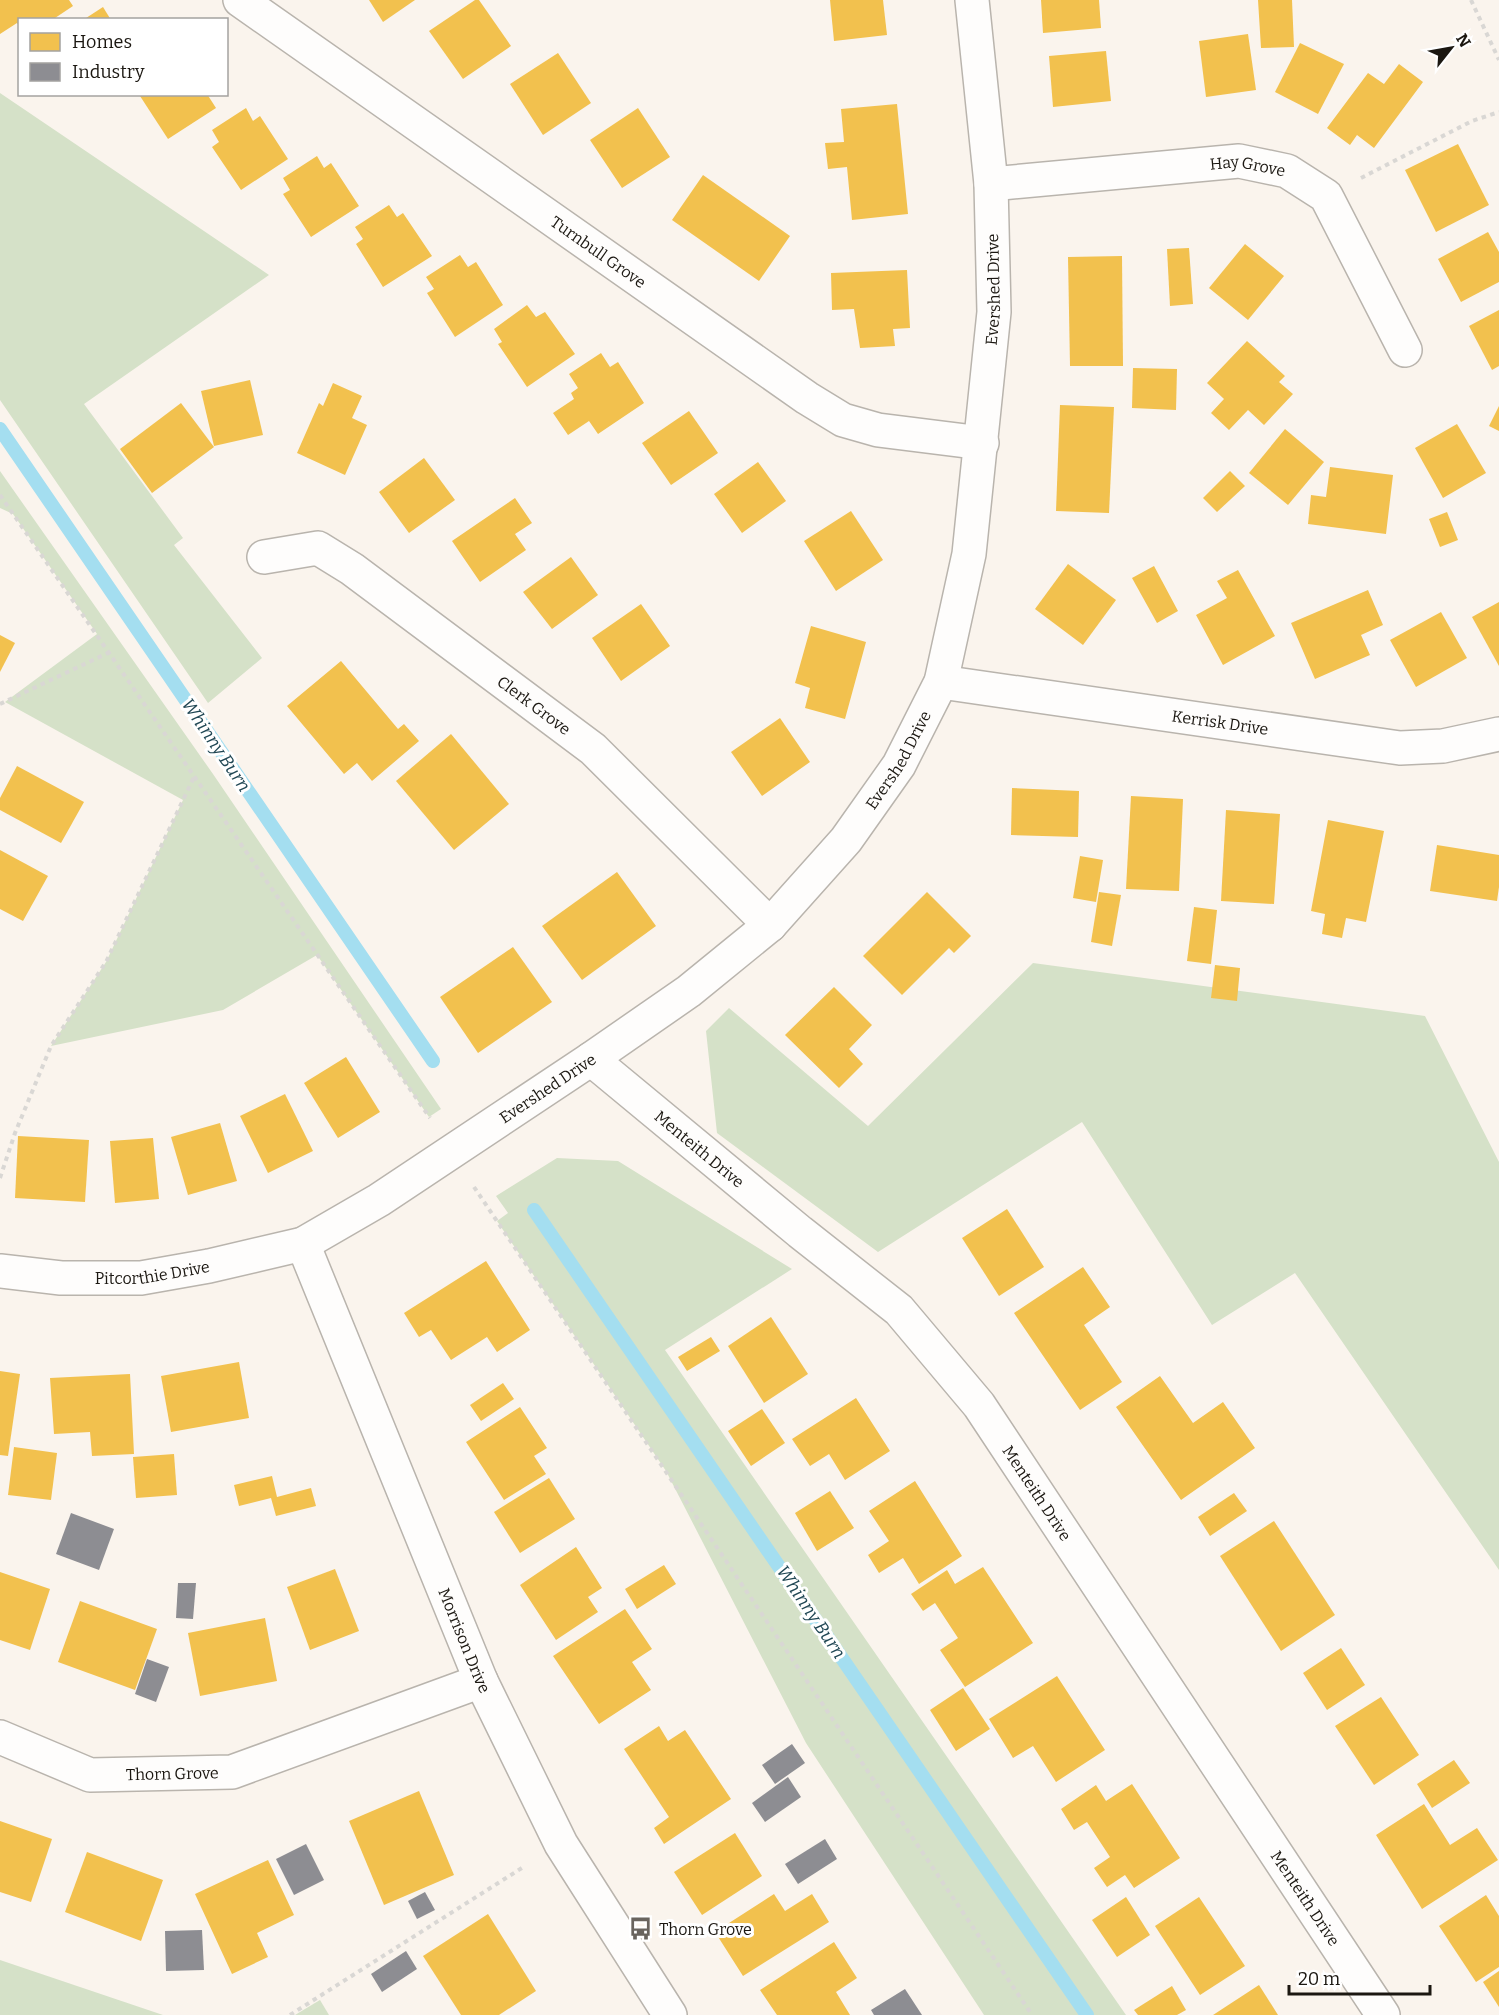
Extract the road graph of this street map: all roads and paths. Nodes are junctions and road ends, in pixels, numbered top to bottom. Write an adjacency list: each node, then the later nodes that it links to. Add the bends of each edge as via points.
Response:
1 (240, 0): 9 (street, Turnbull Grove, via 843,420 878,430)
2 (972, 0): 6 (street, Evershed Drive)
3 (1471, 0): 4 (path)
4 (1499, 60)
5 (1499, 112): 7 (path, via 1472,121)
6 (991, 184): 7 (street, Hay Grove, via 1239,160 1287,171); 9 (street, Evershed Drive, via 994,312)
7 (1326, 196): 8 (street)
8 (1405, 350)
9 (982, 444): 13 (street, Evershed Drive, via 969,554)
10 (0, 495): 12 (path)
11 (264, 557): 17 (street, Clerk Grove, via 318,548 352,568 592,749)
12 (110, 652): 14 (path); 16 (path)
13 (941, 682): 15 (street, Kerrisk Drive, via 1400,748 1443,746); 17 (street, Evershed Drive, via 899,765 846,840)
14 (0, 704)
15 (1499, 734)
16 (195, 776): 19 (path); 21 (path, via 106,962 51,1046)
17 (770, 925): 18 (street, Evershed Drive, via 689,991)
18 (591, 1059): 20 (street, Evershed Drive); 30 (street, Menteith Drive, via 899,1310 979,1405)
19 (429, 1117)
20 (451, 1152): 22 (street, Evershed Drive); 29 (path)
21 (0, 1178)
22 (303, 1244): 23 (street, Pitcorthie Drive, via 141,1278 61,1278); 24 (street, Morrison Drive)
23 (0, 1271)
24 (481, 1681): 25 (street, Thorn Grove, via 232,1772 90,1774); 26 (street, Morrison Drive)
25 (0, 1737)
26 (561, 1844): 27 (path); 28 (street, Morrison Drive)
27 (290, 2015)
28 (670, 2015)
29 (1032, 2015)
30 (1383, 2015)

